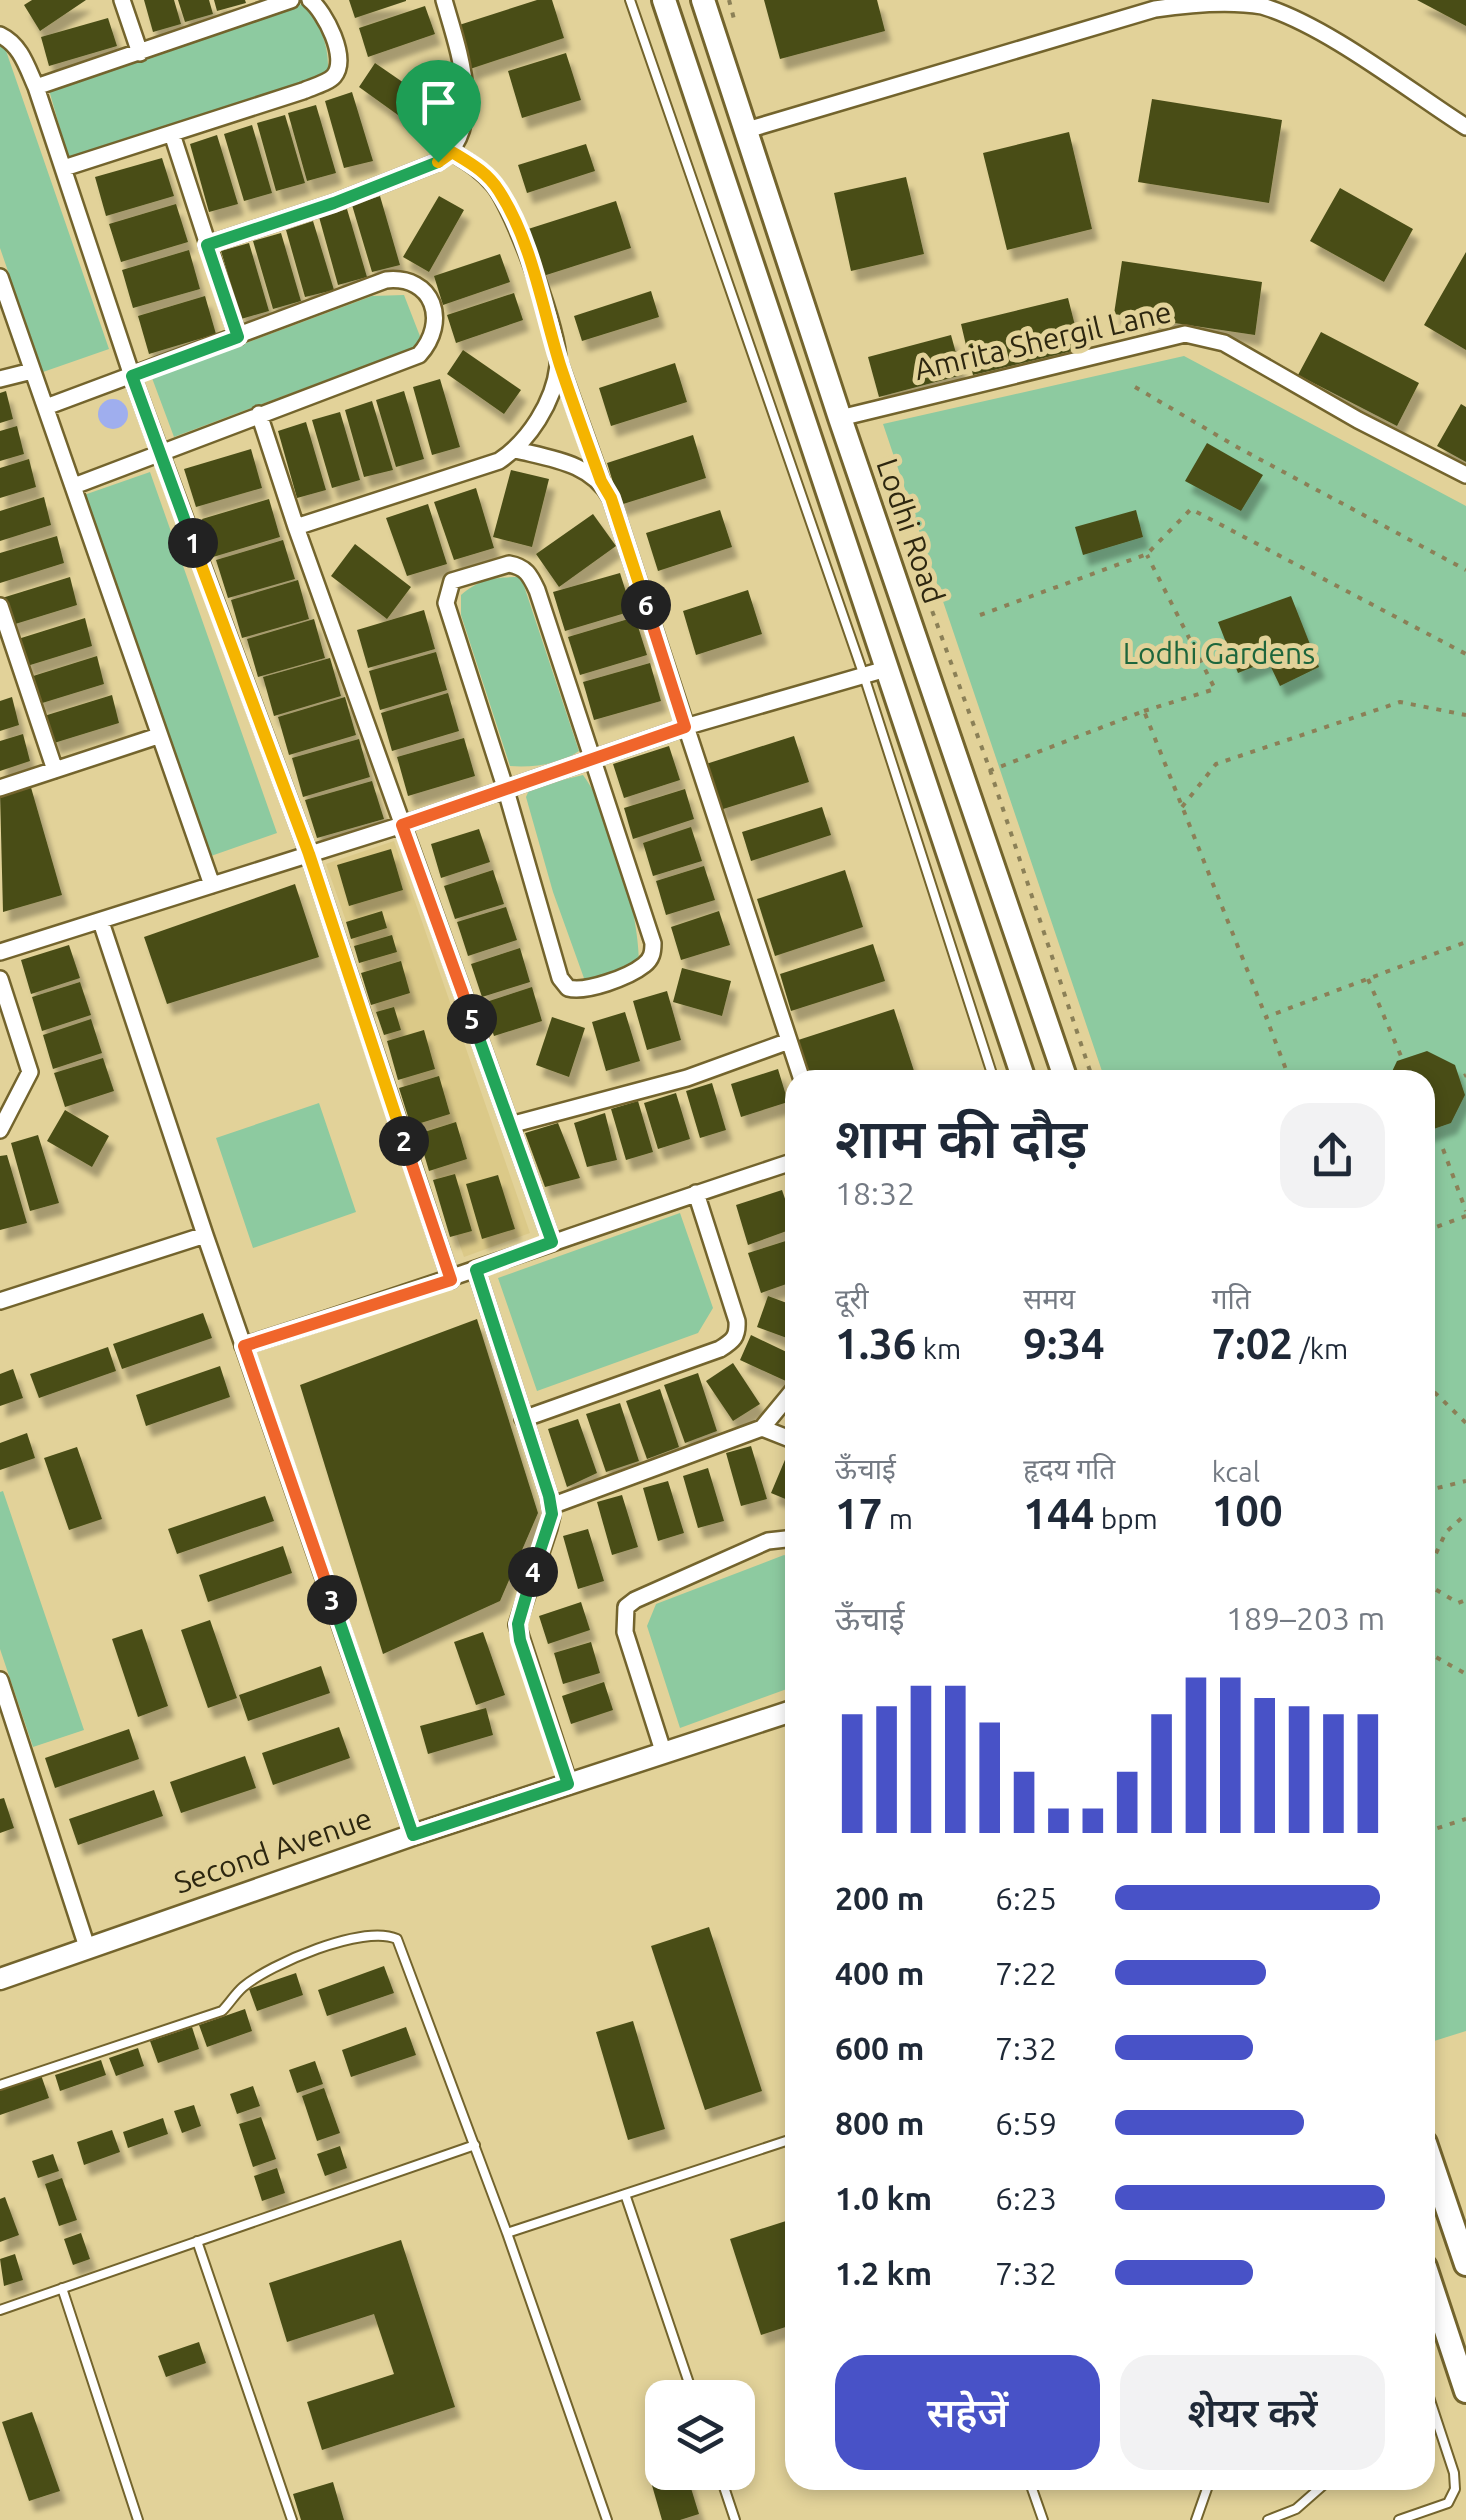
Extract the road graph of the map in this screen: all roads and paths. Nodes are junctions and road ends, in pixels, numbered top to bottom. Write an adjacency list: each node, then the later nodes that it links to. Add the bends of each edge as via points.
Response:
1 (122, 0): 11 (street)
2 (291, 0): 11 (street)
3 (310, 0): 15 (street, via 326,18 338,52 333,78)
4 (444, 0): 16 (street, via 466,88)
5 (630, 0): 41 (lane)
6 (664, 0): 41 (main road)
7 (703, 0): 14 (main road, Lodhi Road)
8 (729, 0): 9 (path)
9 (734, 18)
10 (0, 34): 12 (street, via 19,50)
11 (140, 52): 12 (street)
12 (36, 87): 17 (street)
13 (1466, 128): 14 (street, via 1307,24 1259,5 1210,1 1155,9)
14 (747, 130): 28 (main road, Lodhi Road)
15 (172, 134): 17 (street); 18 (street)
16 (452, 152): 18 (street, via 343,199); 21 (street, via 481,169 511,213)
17 (64, 168): 23 (street)
18 (207, 245): 20 (street)
19 (0, 277): 22 (street)
20 (238, 337): 23 (street); 27 (street, via 386,280 405,278 432,304 433,340 419,355)
21 (559, 361): 29 (street, via 553,390); 32 (street)
22 (32, 371): 24 (street); 26 (street)
23 (132, 376): 26 (street); 30 (street)
24 (0, 379)
25 (1135, 387): 37 (path)
26 (46, 407): 33 (street)
27 (259, 414): 30 (street); 34 (street)
28 (840, 418): 31 (street, Amrita Shergil Lane, via 1186,334 1224,343); 66 (main road, Lodhi Road)
29 (516, 450): 32 (street, via 570,463); 34 (street, via 478,470)
30 (160, 455): 33 (street); 53 (street)
31 (1466, 475)
32 (601, 481): 44 (street)
33 (74, 486): 45 (street)
34 (296, 527): 52 (street)
35 (906, 538): 67 (path)
36 (1147, 554): 39 (path); 40 (path, via 1191,508); 42 (path, via 1215,689)
37 (1466, 570)
38 (0, 606): 48 (street)
39 (980, 615)
40 (1466, 654)
41 (875, 673): 44 (street); 64 (lane); 65 (main road)
42 (1144, 711): 47 (path); 51 (path)
43 (1466, 715): 51 (path, via 1400,702 1216,764)
44 (685, 727): 46 (street); 61 (street)
45 (158, 736): 48 (street); 54 (street)
46 (593, 759): 49 (street); 49 (street, via 530,575 509,564 460,576 447,590 446,603); 49 (street, via 654,943 643,966 588,990 568,988 560,978)
47 (1000, 767)
48 (54, 770): 50 (street)
49 (506, 787): 52 (street)
50 (0, 788)
51 (1182, 807): 60 (path)
52 (402, 825): 53 (street); 69 (street)
53 (309, 854): 54 (street); 79 (street)
54 (212, 886): 55 (street)
55 (101, 922): 57 (street); 76 (street)
56 (1466, 942): 58 (path)
57 (0, 952)
58 (1368, 978): 60 (path); 62 (path)
59 (0, 979): 70 (street, via 30,1072)
60 (1266, 1017): 68 (path)
61 (789, 1041): 63 (street); 69 (street, via 687,1078)
62 (1401, 1056)
63 (799, 1070)
64 (991, 1070)
65 (1020, 1070)
66 (1063, 1070)
67 (1090, 1070)
68 (1286, 1070)
69 (510, 1125): 77 (street)
70 (0, 1130)
71 (1443, 1149): 74 (path)
72 (785, 1164): 73 (street)
73 (696, 1194): 77 (street); 84 (street, via 737,1321 734,1341)
74 (1466, 1213): 75 (path)
75 (1435, 1227)
76 (205, 1235): 80 (street); 81 (street)
77 (552, 1242): 78 (street)
78 (476, 1270): 79 (street); 84 (street)
79 (451, 1280): 81 (street)
80 (0, 1301)
81 (244, 1346): 104 (street)
82 (1435, 1393): 85 (path)
83 (785, 1400): 86 (street)
84 (523, 1419): 90 (street)
85 (1466, 1423)
86 (762, 1428): 87 (street); 90 (street)
87 (785, 1437)
88 (1466, 1481): 89 (path)
89 (1435, 1489)
90 (551, 1506): 101 (street, via 518,1624)
91 (1466, 1514): 93 (path, via 1446,1532)
92 (785, 1539): 100 (street, via 626,1608 626,1632)
93 (1435, 1557)
94 (1435, 1587): 95 (path)
95 (1466, 1600)
96 (1435, 1657): 97 (path)
97 (1466, 1674)
98 (0, 1680): 105 (street)
99 (785, 1713): 100 (street, Second Avenue)
100 (664, 1754): 101 (street, Second Avenue)
101 (568, 1784): 104 (street, Second Avenue)
102 (1466, 1819): 103 (path)
103 (1435, 1829)
104 (413, 1835): 105 (street, Second Avenue)
105 (87, 1947): 106 (street, Second Avenue)
106 (0, 1979)
107 (0, 2084): 109 (lane, via 222,2011 244,1986 310,1950 389,1935 398,1939)
108 (785, 2141): 111 (lane)
109 (475, 2145): 112 (lane); 113 (lane)
110 (1435, 2173): 114 (main road)
111 (625, 2194): 112 (lane); 118 (lane)
112 (508, 2233): 127 (lane)
113 (197, 2241): 115 (lane); 126 (lane)
114 (1466, 2264)
115 (62, 2288): 117 (lane); 125 (lane)
116 (1435, 2297): 119 (main road)
117 (0, 2310)
118 (688, 2380)
119 (1466, 2391)
120 (1435, 2415): 132 (lane, via 1455,2488 1448,2503)
121 (725, 2490): 128 (lane)
122 (1032, 2490): 129 (lane)
123 (1206, 2490): 130 (lane)
124 (1318, 2490): 131 (lane, via 1296,2509)
125 (138, 2520)
126 (292, 2520)
127 (607, 2520)
128 (735, 2520)
129 (1042, 2520)
130 (1196, 2520)
131 (1268, 2520)
132 (1399, 2520)

